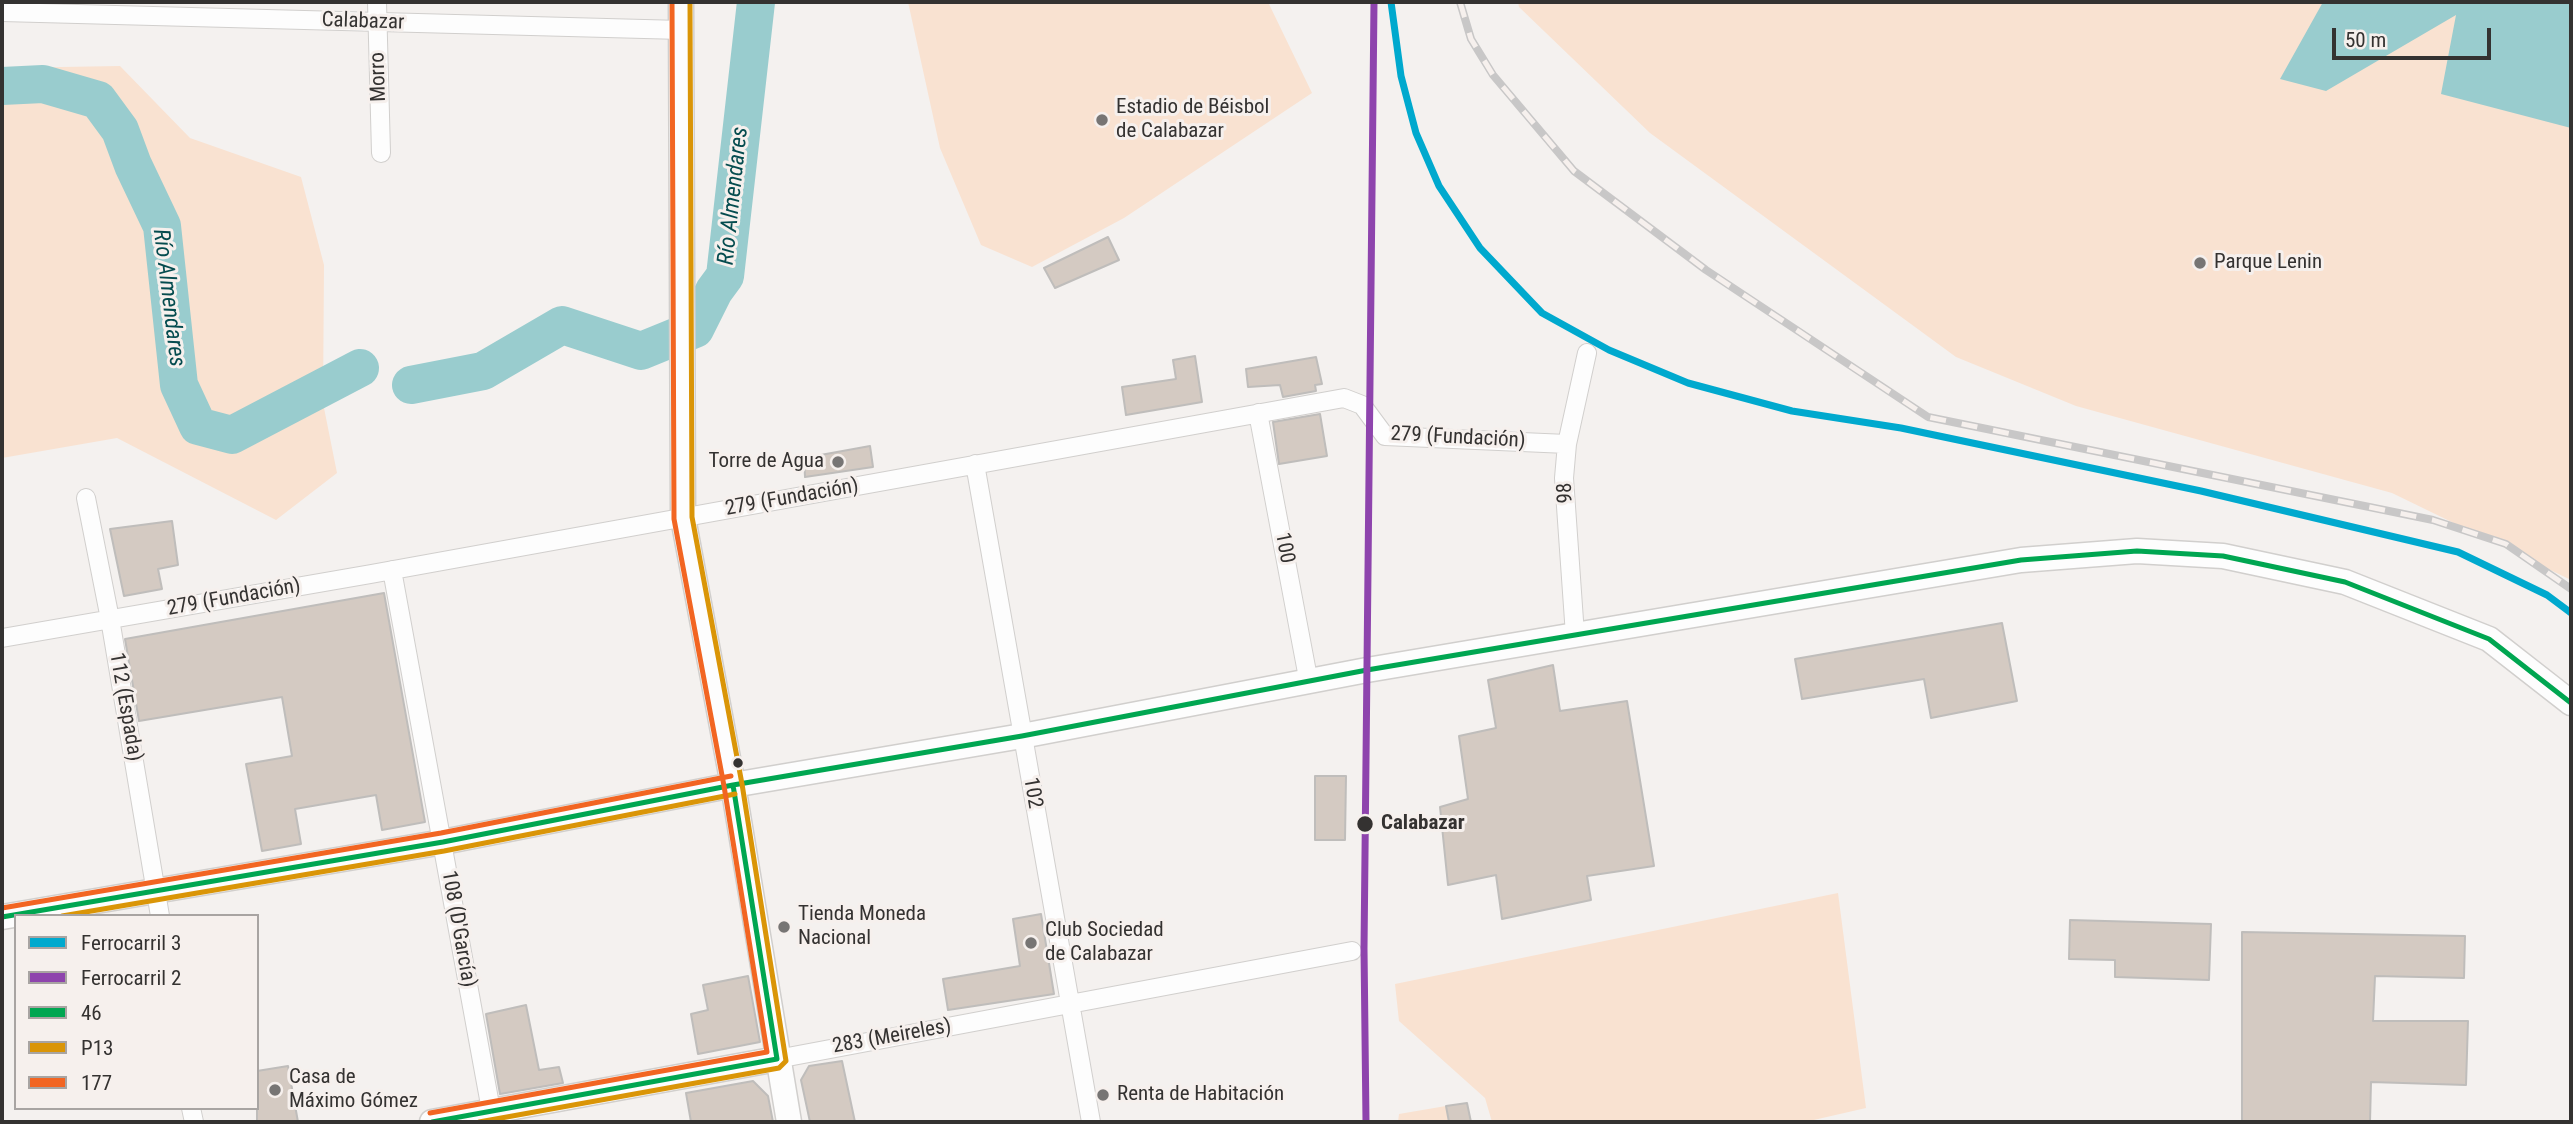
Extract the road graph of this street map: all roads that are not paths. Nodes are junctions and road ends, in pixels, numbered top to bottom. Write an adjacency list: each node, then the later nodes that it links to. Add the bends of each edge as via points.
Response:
1 (377, 2): 5 (street, Morro)
2 (681, 2): 6 (main road)
3 (85, 7): 4 (street, Calabazar); 5 (street, Calabazar)
4 (2, 12)
5 (377, 22): 6 (street, Calabazar); 7 (street, Morro)
6 (682, 30): 13 (main road)
7 (381, 153)
8 (1587, 353): 10 (street, 98)
9 (1258, 413): 10 (street, 279 (Fundación), via 1344,398 1362,405 1385,436); 11 (street, 279 (Fundación)); 18 (street, 100)
10 (1567, 444): 16 (street, 98, via 1564,478)
11 (975, 464): 13 (street, 279 (Fundación)); 20 (street, 102)
12 (86, 498): 15 (street, 112 (Espada))
13 (682, 519): 14 (street, 279 (Fundación)); 21 (main road)
14 (392, 570): 15 (street, 279 (Fundación)); 22 (street, 108 (D'García))
15 (110, 620): 17 (street, 279 (Fundación)); 23 (street, 112 (Espada))
16 (1575, 635): 18 (main road); 19 (main road, via 2021,560 2137,551 2223,556 2346,582 2489,639)
17 (2, 638)
18 (1309, 683): 20 (main road)
19 (2571, 703)
20 (1022, 736): 21 (main road); 27 (street, 102)
21 (733, 785): 22 (main road); 28 (main road)
22 (443, 842): 23 (main road); 29 (street, 108 (D'García))
23 (156, 891): 24 (main road); 25 (street, 112 (Espada))
24 (20, 914)
25 (160, 914)
26 (1352, 951): 27 (street, 283 (Meireles))
27 (1069, 1005): 28 (street, 283 (Meireles)); 32 (street, 102)
28 (777, 1059): 29 (main road, 283 (Meireles)); 31 (main road)
29 (492, 1117): 30 (main road, 283 (Meireles))
30 (432, 1122)
31 (789, 1122)
32 (1091, 1122)

